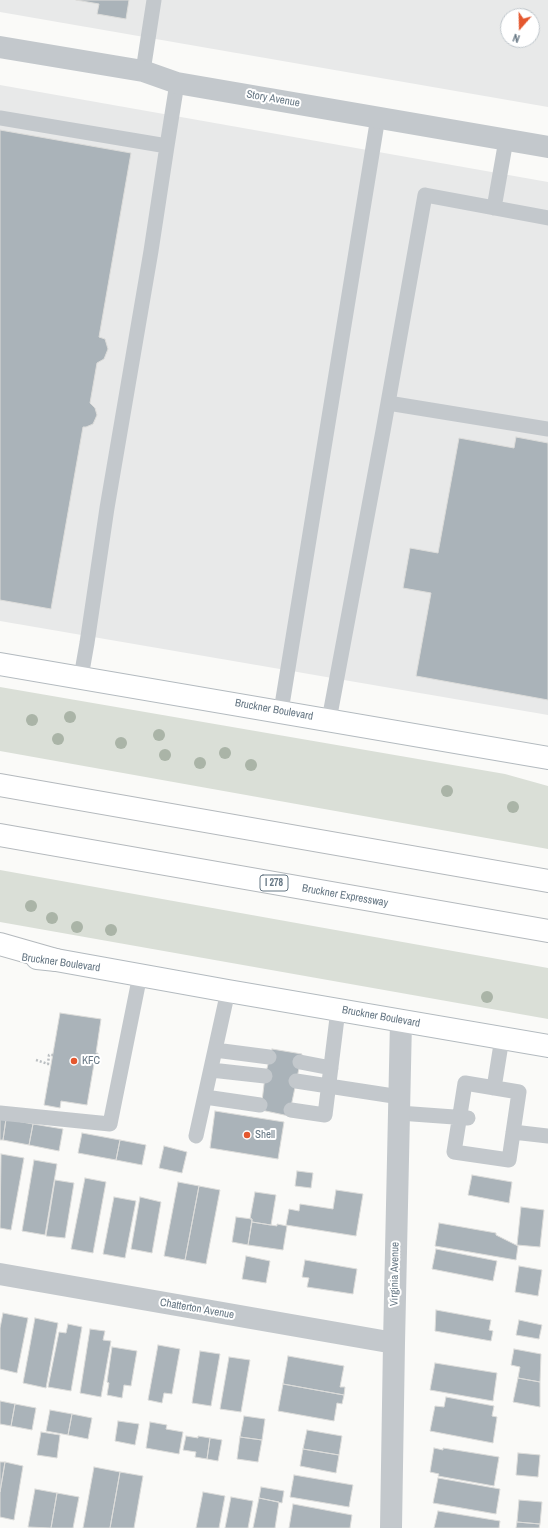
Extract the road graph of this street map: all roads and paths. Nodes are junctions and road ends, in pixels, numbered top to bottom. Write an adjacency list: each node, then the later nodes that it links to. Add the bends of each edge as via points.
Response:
1 (154, 0): 3 (lane)
2 (0, 47): 3 (street, Story Avenue)
3 (143, 71): 4 (street, Story Avenue)
4 (177, 82): 5 (street, Story Avenue); 8 (lane)
5 (378, 117): 7 (street, Story Avenue); 16 (lane)
6 (0, 118): 8 (lane)
7 (506, 140): 9 (street, Story Avenue); 10 (lane)
8 (167, 146): 15 (lane)
9 (548, 147)
10 (494, 208): 11 (lane); 12 (lane, via 425,195)
11 (548, 218)
12 (388, 403): 13 (lane); 17 (lane)
13 (548, 429)
14 (0, 664): 15 (main road, Bruckner Boulevard)
15 (81, 677): 16 (main road, Bruckner Boulevard)
16 (281, 711): 17 (main road, Bruckner Boulevard)
17 (328, 720): 18 (main road, Bruckner Boulevard)
18 (548, 758)
19 (0, 785): 21 (main road)
20 (0, 836): 22 (main road, Bruckner Expressway / I 278)
21 (548, 881)
22 (548, 931)
23 (0, 944): 25 (main road)
24 (0, 955): 25 (main road, Bruckner Boulevard)
25 (56, 960): 26 (main road, Bruckner Boulevard)
26 (140, 975): 27 (main road, Bruckner Boulevard); 47 (lane, via 110,1124)
27 (228, 991): 28 (main road, Bruckner Boulevard); 32 (lane)
28 (338, 1010): 29 (main road, Bruckner Boulevard); 37 (lane)
29 (401, 1021): 30 (main road, Bruckner Boulevard); 45 (street, Virginia Avenue)
30 (502, 1038): 31 (main road, Bruckner Boulevard); 42 (lane)
31 (548, 1046)
32 (215, 1050): 34 (lane); 38 (lane)
33 (53, 1055): 35 (path, via 49,1055 48,1064)
34 (270, 1057)
35 (36, 1060)
36 (300, 1062): 37 (lane)
37 (332, 1068): 41 (lane)
38 (211, 1070): 39 (lane); 43 (lane)
39 (265, 1076)
40 (296, 1081): 41 (lane)
41 (330, 1086): 45 (lane); 46 (lane, via 325,1115)
42 (494, 1088): 48 (lane, via 465,1084); 49 (lane, via 519,1092)
43 (205, 1098): 44 (lane); 50 (lane)
44 (260, 1105)
45 (399, 1105): 48 (lane); 53 (street, Virginia Avenue)
46 (291, 1110)
47 (0, 1113)
48 (464, 1117): 49 (lane, via 454,1152 509,1160)
49 (509, 1126): 51 (lane)
50 (196, 1136)
51 (548, 1136)
52 (0, 1274): 53 (street, Chatterton Avenue)
53 (394, 1343): 54 (street, Virginia Avenue)
54 (391, 1528)

